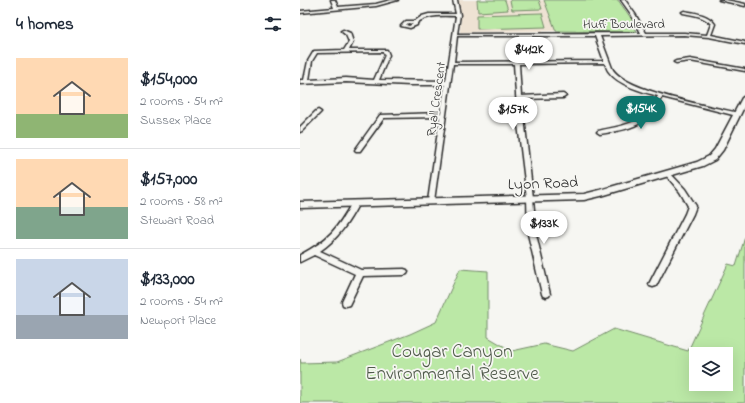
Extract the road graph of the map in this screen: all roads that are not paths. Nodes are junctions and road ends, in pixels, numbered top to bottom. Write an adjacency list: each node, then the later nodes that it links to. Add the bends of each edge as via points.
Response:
1 (333, 0): 7 (street)
2 (396, 0): 7 (street, via 376,6)
3 (456, 0): 10 (street, Ryall Crescent)
4 (623, 0): 14 (street)
5 (721, 0): 6 (street)
6 (745, 6)
7 (337, 9): 8 (street)
8 (300, 12)
9 (684, 12): 16 (street, via 711,21 713,24)
10 (458, 15): 11 (street, via 420,17); 15 (street, Ryall Crescent)
11 (415, 23)
12 (344, 31): 18 (street, via 351,42)
13 (597, 34): 14 (street, Huff Boulevard); 15 (street, Huff Boulevard); 20 (street)
14 (644, 34): 16 (street, Huff Boulevard)
15 (455, 35): 22 (street, Ryall Crescent)
16 (709, 36): 17 (street, Huff Boulevard)
17 (745, 43)
18 (346, 51): 24 (street, via 316,52 310,62); 25 (street, via 385,51 387,55)
19 (516, 62): 20 (street); 22 (street); 30 (street)
20 (607, 62): 28 (street, via 620,81)
21 (676, 62): 23 (street, via 690,60)
22 (451, 63): 27 (street, Ryall Crescent)
23 (745, 70)
24 (306, 81): 25 (street); 26 (street)
25 (376, 81): 27 (street, via 410,84)
26 (300, 82)
27 (447, 83): 34 (street, Ryall Crescent)
28 (661, 95): 33 (street); 36 (street, via 639,121)
29 (563, 96): 30 (street)
30 (519, 98): 39 (street)
31 (745, 98): 33 (street, Lyon Road)
32 (318, 112): 35 (street)
33 (737, 114): 38 (street, Lyon Road, via 719,150 712,158)
34 (443, 115): 37 (street, via 382,116); 40 (street, Ryall Crescent)
35 (300, 130)
36 (600, 132)
37 (358, 150)
38 (668, 174): 39 (street, Lyon Road, via 584,197); 47 (street, via 692,206)
39 (530, 198): 40 (street, Lyon Road); 48 (street, via 532,234)
40 (430, 201): 41 (street, Lyon Road)
41 (355, 203): 42 (street, Lyon Road); 43 (street, via 338,232)
42 (300, 205)
43 (314, 252): 44 (street); 46 (street)
44 (300, 259)
45 (404, 272): 46 (street)
46 (360, 273): 49 (street)
47 (653, 284)
48 (546, 294)
49 (346, 302)

